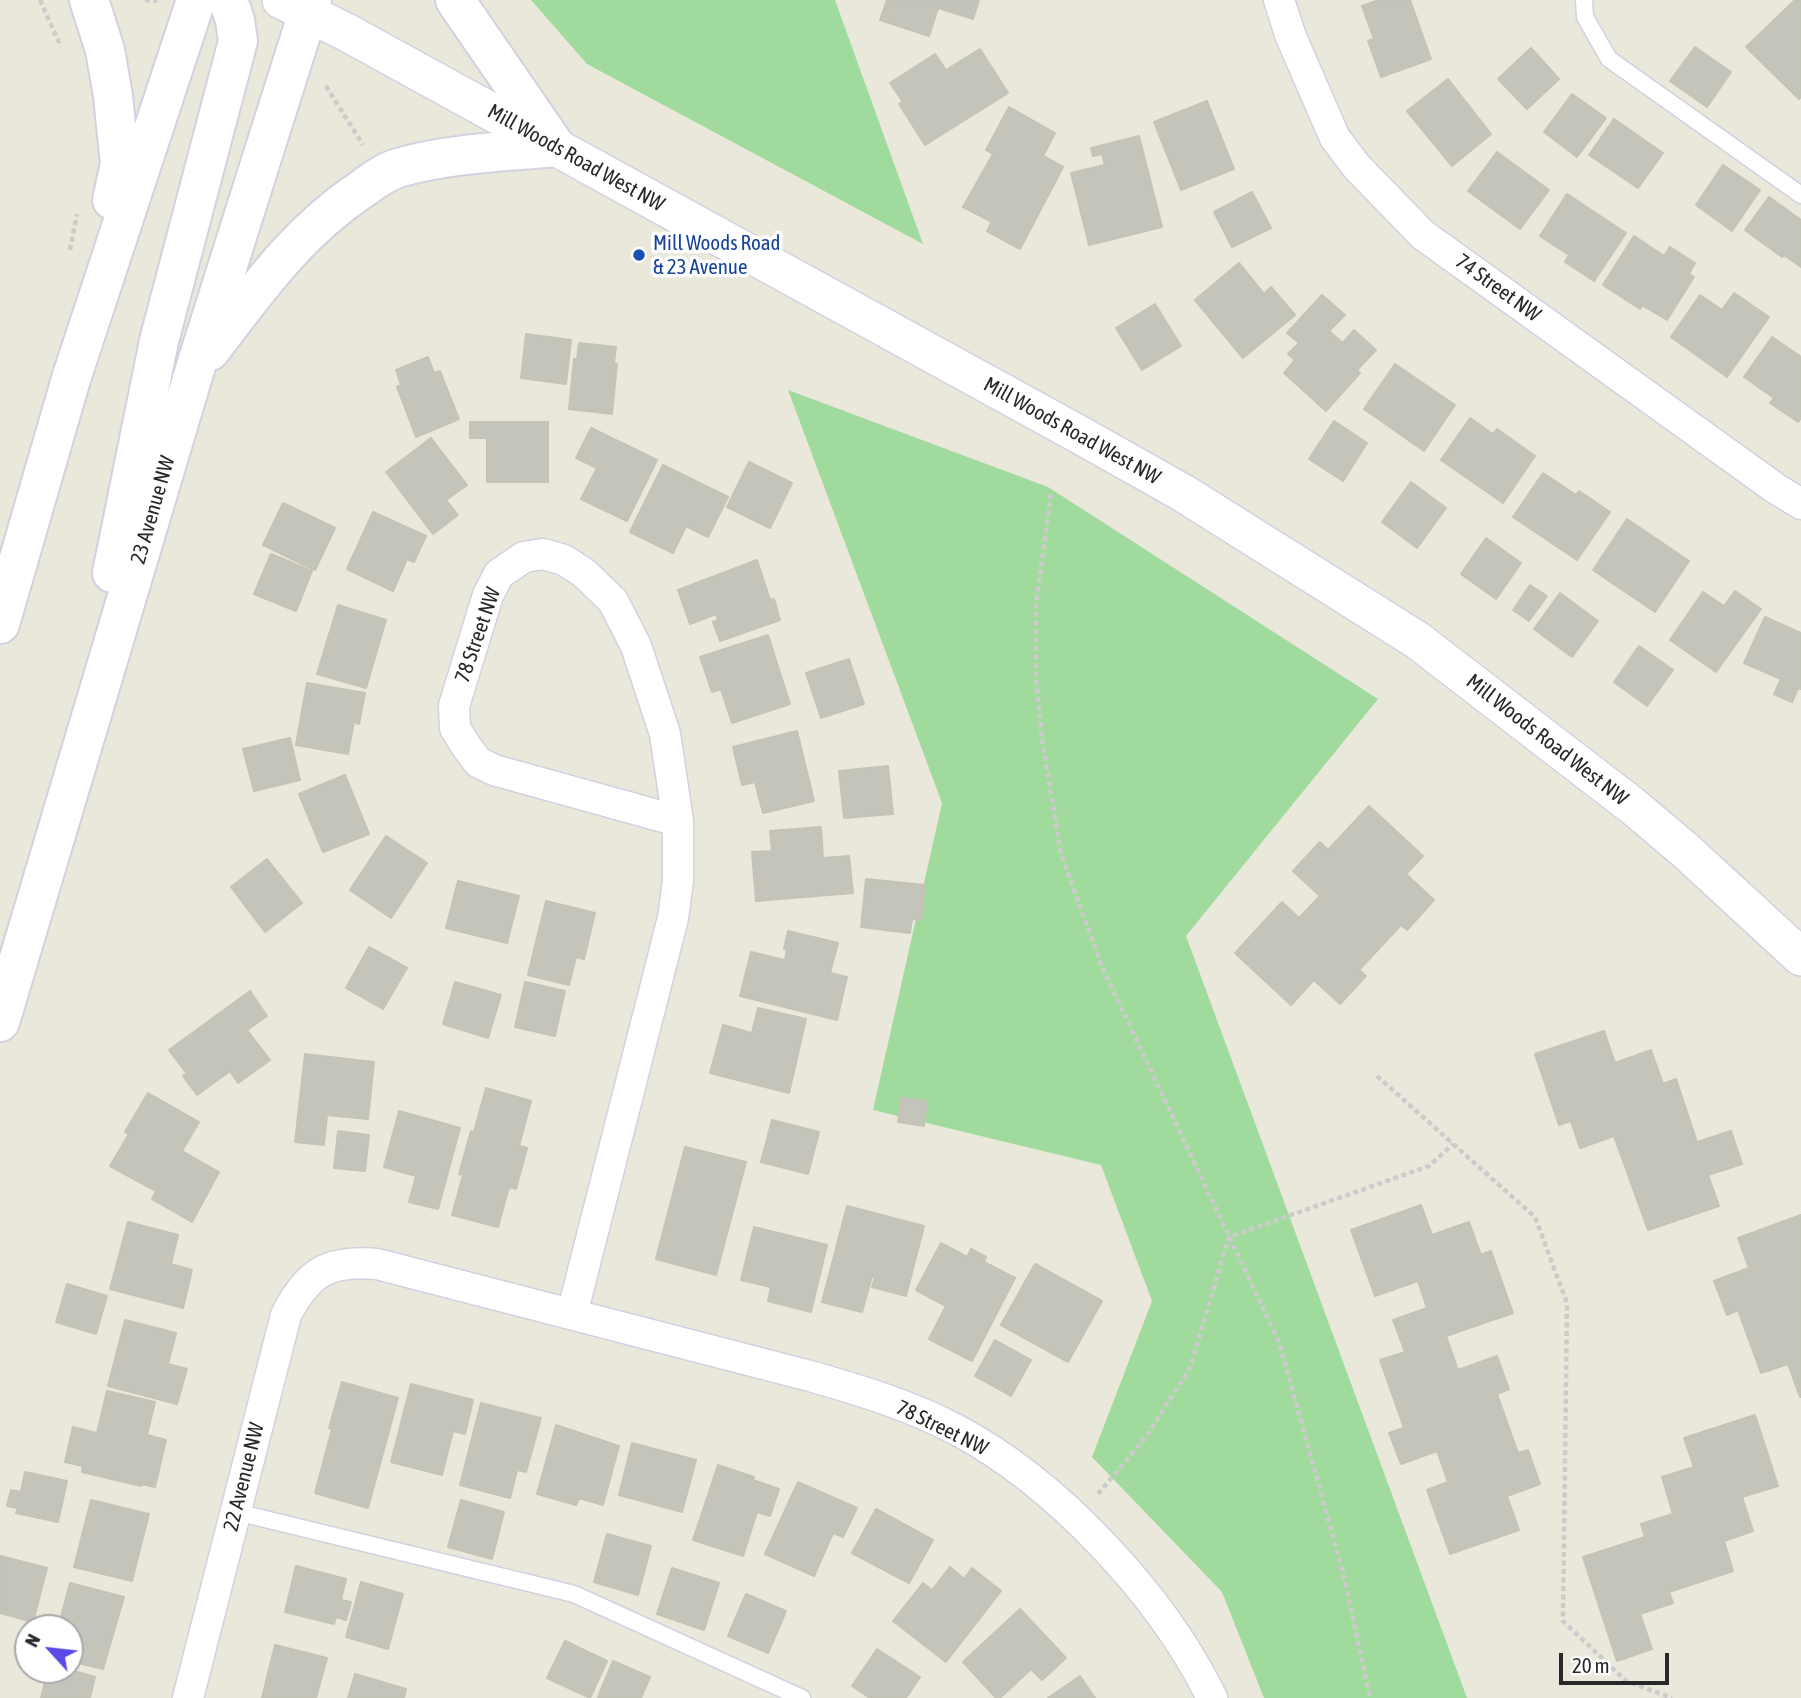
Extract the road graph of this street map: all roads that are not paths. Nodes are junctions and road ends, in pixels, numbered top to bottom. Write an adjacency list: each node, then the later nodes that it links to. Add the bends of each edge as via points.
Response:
1 (89, 0): 11 (main road, via 105,50 120,164)
2 (196, 0): 11 (main road)
3 (228, 0): 14 (main road, via 238,41 159,341 113,568)
4 (455, 0): 8 (main road)
5 (1279, 0): 12 (street, 74 Street NW, via 1335,138 1423,235)
6 (1584, 0): 9 (lane, via 1585,17 1609,59)
7 (301, 3): 8 (street, Mill Woods Road West NW); 10 (main road, 23 Avenue NW)
8 (556, 147): 10 (main road, via 422,162 395,168 378,178 336,206 289,249); 16 (street, Mill Woods Road West NW, via 1183,493 1417,640 1634,807)
9 (1801, 195)
10 (195, 369): 14 (main road, 23 Avenue NW)
11 (71, 379): 13 (main road)
12 (1801, 503)
13 (0, 624)
14 (96, 704): 17 (main road, 23 Avenue NW)
15 (678, 821): 15 (street, 78 Street NW, via 665,734 636,646 613,601 564,560 543,554 524,557 499,574 488,595 454,706 455,728 478,762 494,770); 19 (street, 78 Street NW, via 673,918)
16 (1801, 957)
17 (0, 1022)
18 (323, 1269): 19 (street, 78 Street NW, via 345,1263 377,1264); 20 (street, 22 Avenue NW, via 309,1279 286,1315)
19 (572, 1314): 23 (street, 78 Street NW, via 865,1392 955,1429 993,1452 1092,1533 1173,1633)
20 (236, 1512): 21 (street, 22 Avenue NW); 22 (lane, via 574,1594)
21 (188, 1698)
22 (802, 1698)
23 (1212, 1698)

